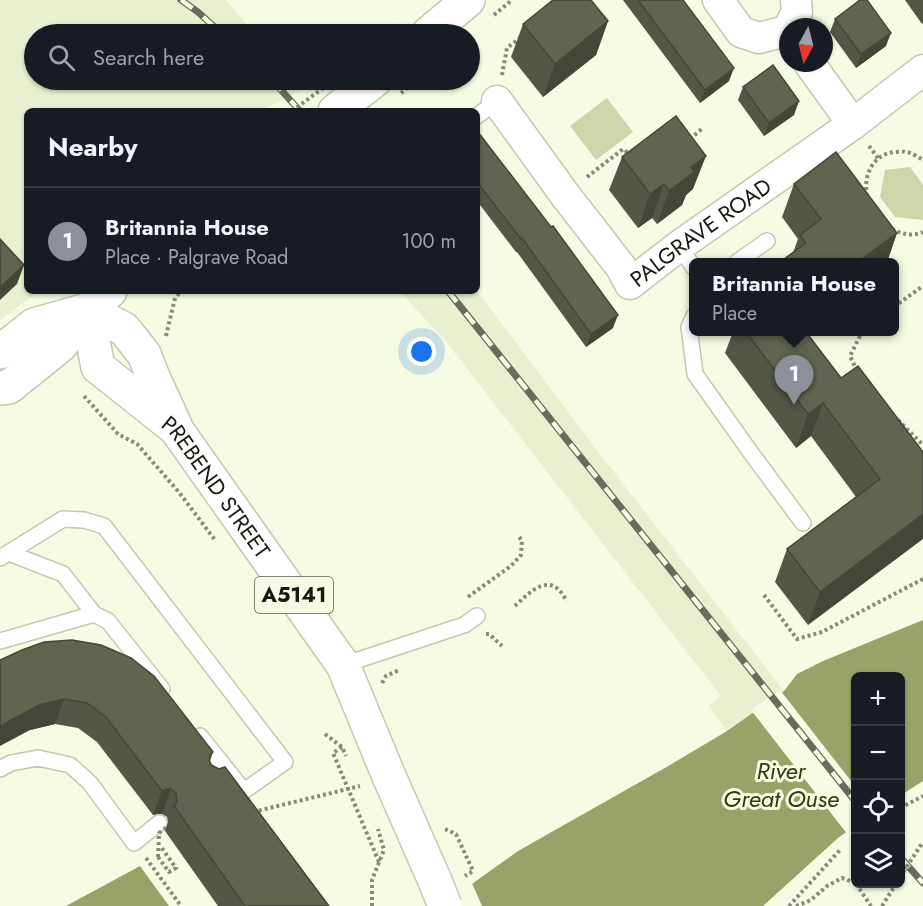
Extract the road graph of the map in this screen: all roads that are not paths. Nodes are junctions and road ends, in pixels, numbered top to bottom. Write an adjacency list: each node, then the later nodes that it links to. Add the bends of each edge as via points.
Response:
1 (468, 0): 5 (main road)
2 (718, 0): 6 (street, via 741,32 759,38)
3 (796, 0): 4 (street)
4 (794, 18)
5 (440, 24)
6 (779, 32)
7 (923, 70): 12 (street, PALGRAVE ROAD)
8 (815, 72): 12 (street)
9 (382, 90): 10 (main road)
10 (342, 108)
11 (487, 109): 14 (street, PALGRAVE ROAD, via 565,195 630,284)
12 (853, 124): 14 (street, PALGRAVE ROAD)
13 (767, 241): 15 (lane)
14 (686, 257)
15 (743, 258)
16 (99, 300): 18 (main road, via 34,325); 19 (main road, via 61,345 9,387); 20 (main road, via 144,354); 20 (main road, PREBEND STREET / A5141, via 98,367)
17 (690, 336): 21 (lane, via 695,374)
18 (0, 352)
19 (0, 388)
20 (176, 429): 26 (main road, PREBEND STREET / A5141)
21 (803, 523)
22 (4, 556): 23 (lane, via 63,574); 28 (lane, via 63,519 104,526 285,762 244,791 224,774)
23 (94, 614): 25 (lane); 27 (lane, via 108,621)
24 (477, 616): 26 (lane, via 464,625)
25 (0, 641)
26 (343, 665): 31 (main road, PREBEND STREET / A5141)
27 (172, 700)
28 (193, 727)
29 (0, 769): 30 (lane, via 38,758 69,765 90,783 134,843)
30 (159, 823)
31 (440, 893)

